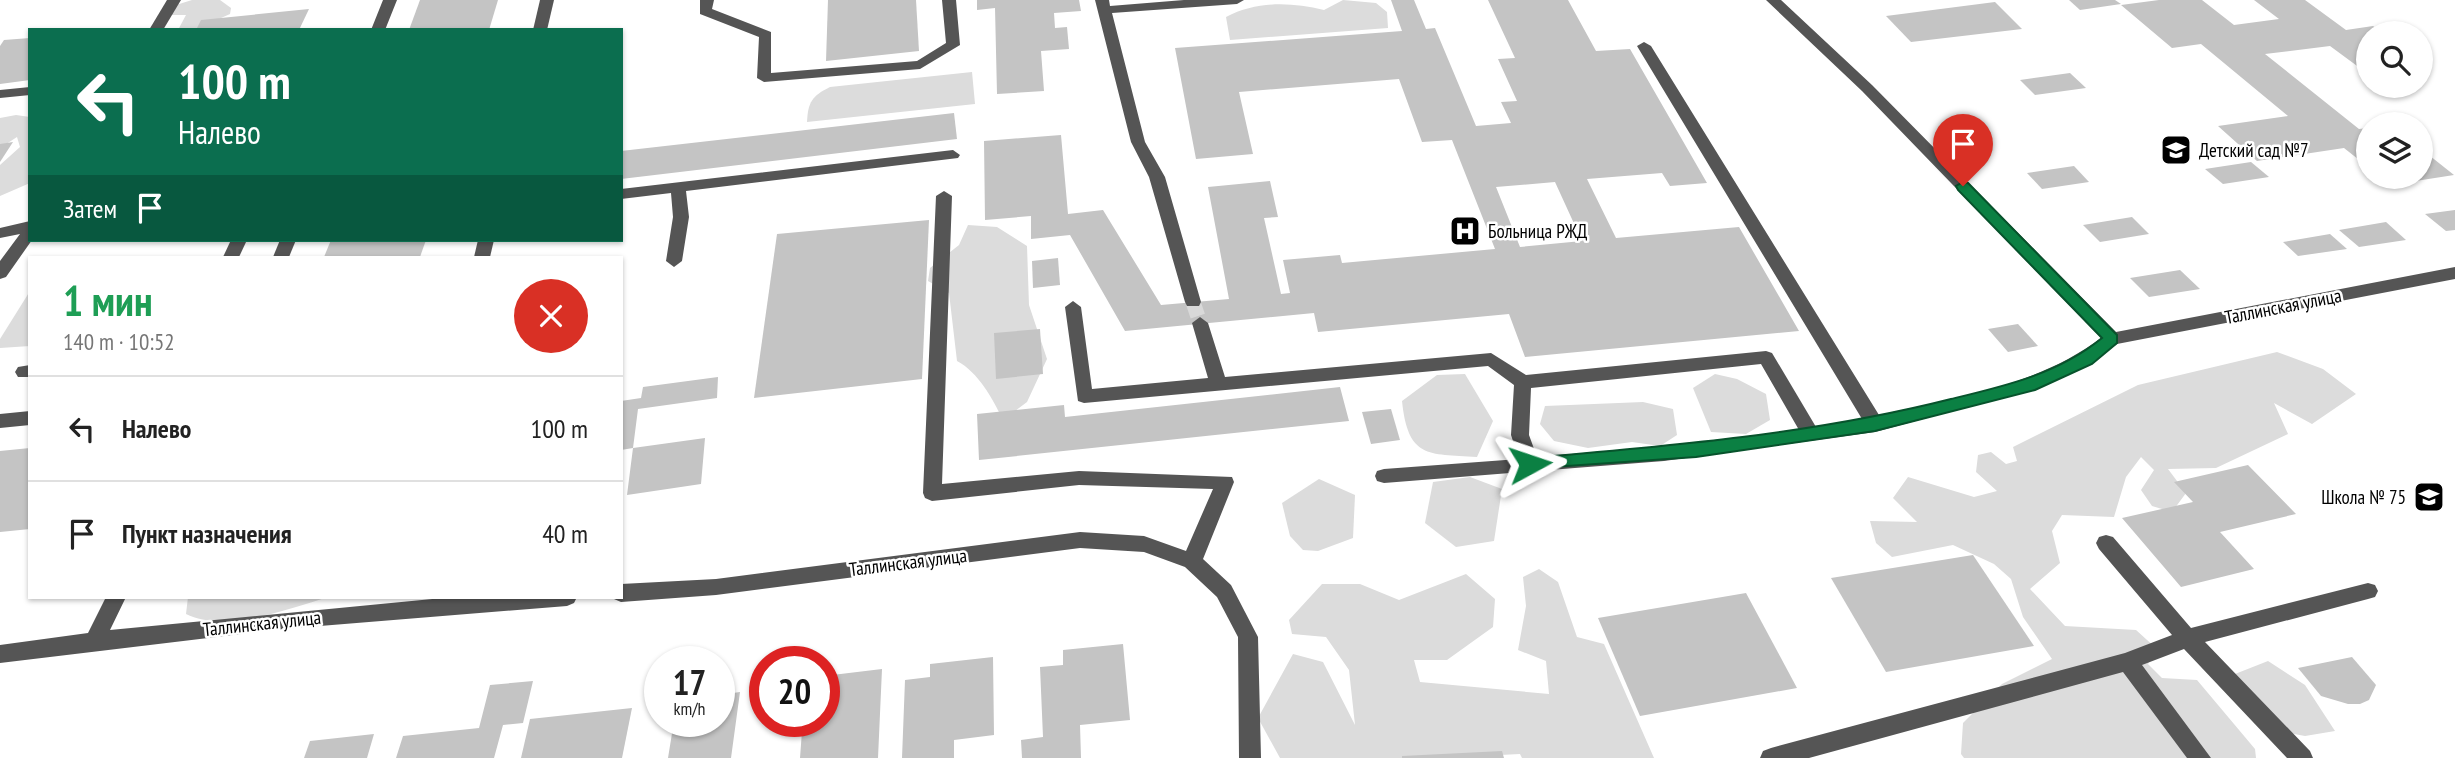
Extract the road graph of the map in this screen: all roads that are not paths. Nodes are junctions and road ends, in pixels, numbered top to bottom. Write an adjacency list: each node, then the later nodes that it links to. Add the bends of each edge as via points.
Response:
1 (174, 0): 9 (street)
2 (390, 0): 10 (street)
3 (547, 0): 11 (street)
4 (707, 0): 5 (street, via 705,11 766,35 764,78 920,65 953,46)
5 (949, 0)
6 (1237, 0): 8 (street)
7 (1773, 0): 28 (street, via 1867,88)
8 (1103, 5): 25 (street, via 1138,142 1157,177)
9 (157, 28)
10 (379, 28)
11 (540, 28)
12 (1644, 46): 33 (street)
13 (28, 91): 14 (street)
14 (0, 94)
15 (953, 155): 16 (street)
16 (678, 188): 17 (street); 22 (street, via 681,217)
17 (623, 194)
18 (944, 196): 38 (street, via 932,493 1079,478 1225,482)
19 (28, 228): 21 (street)
20 (28, 231): 23 (street)
21 (0, 233)
22 (674, 261)
23 (0, 272)
24 (2455, 273): 28 (street, Таллинская улица)
25 (1193, 302)
26 (1073, 307): 30 (street, via 1084,396)
27 (1200, 323): 30 (street)
28 (2112, 339): 33 (street, via 2087,360 2030,386)
29 (1523, 382): 30 (street, via 1491,359); 34 (street, via 1766,357); 35 (street, via 1520,435)
30 (1219, 384)
31 (28, 418): 32 (street)
32 (0, 421)
33 (1875, 425): 34 (street)
34 (1811, 434): 35 (street, via 1696,450)
35 (1530, 464): 36 (street)
36 (1384, 477)
37 (2106, 543): 44 (street)
38 (1192, 561): 40 (street, Таллинская улица, via 1144,544 1080,540 716,586); 48 (street, via 1224,591 1248,637)
39 (2368, 591): 44 (street)
40 (623, 593)
41 (115, 599): 45 (street)
42 (501, 599): 43 (street, Таллинская улица)
43 (401, 602): 45 (street, Таллинская улица)
44 (2187, 638): 47 (street); 51 (street)
45 (95, 641): 46 (street, Таллинская улица)
46 (0, 654)
47 (2127, 662): 49 (street); 50 (street)
48 (1250, 758)
49 (1771, 758)
50 (2200, 758)
51 (2302, 758)

